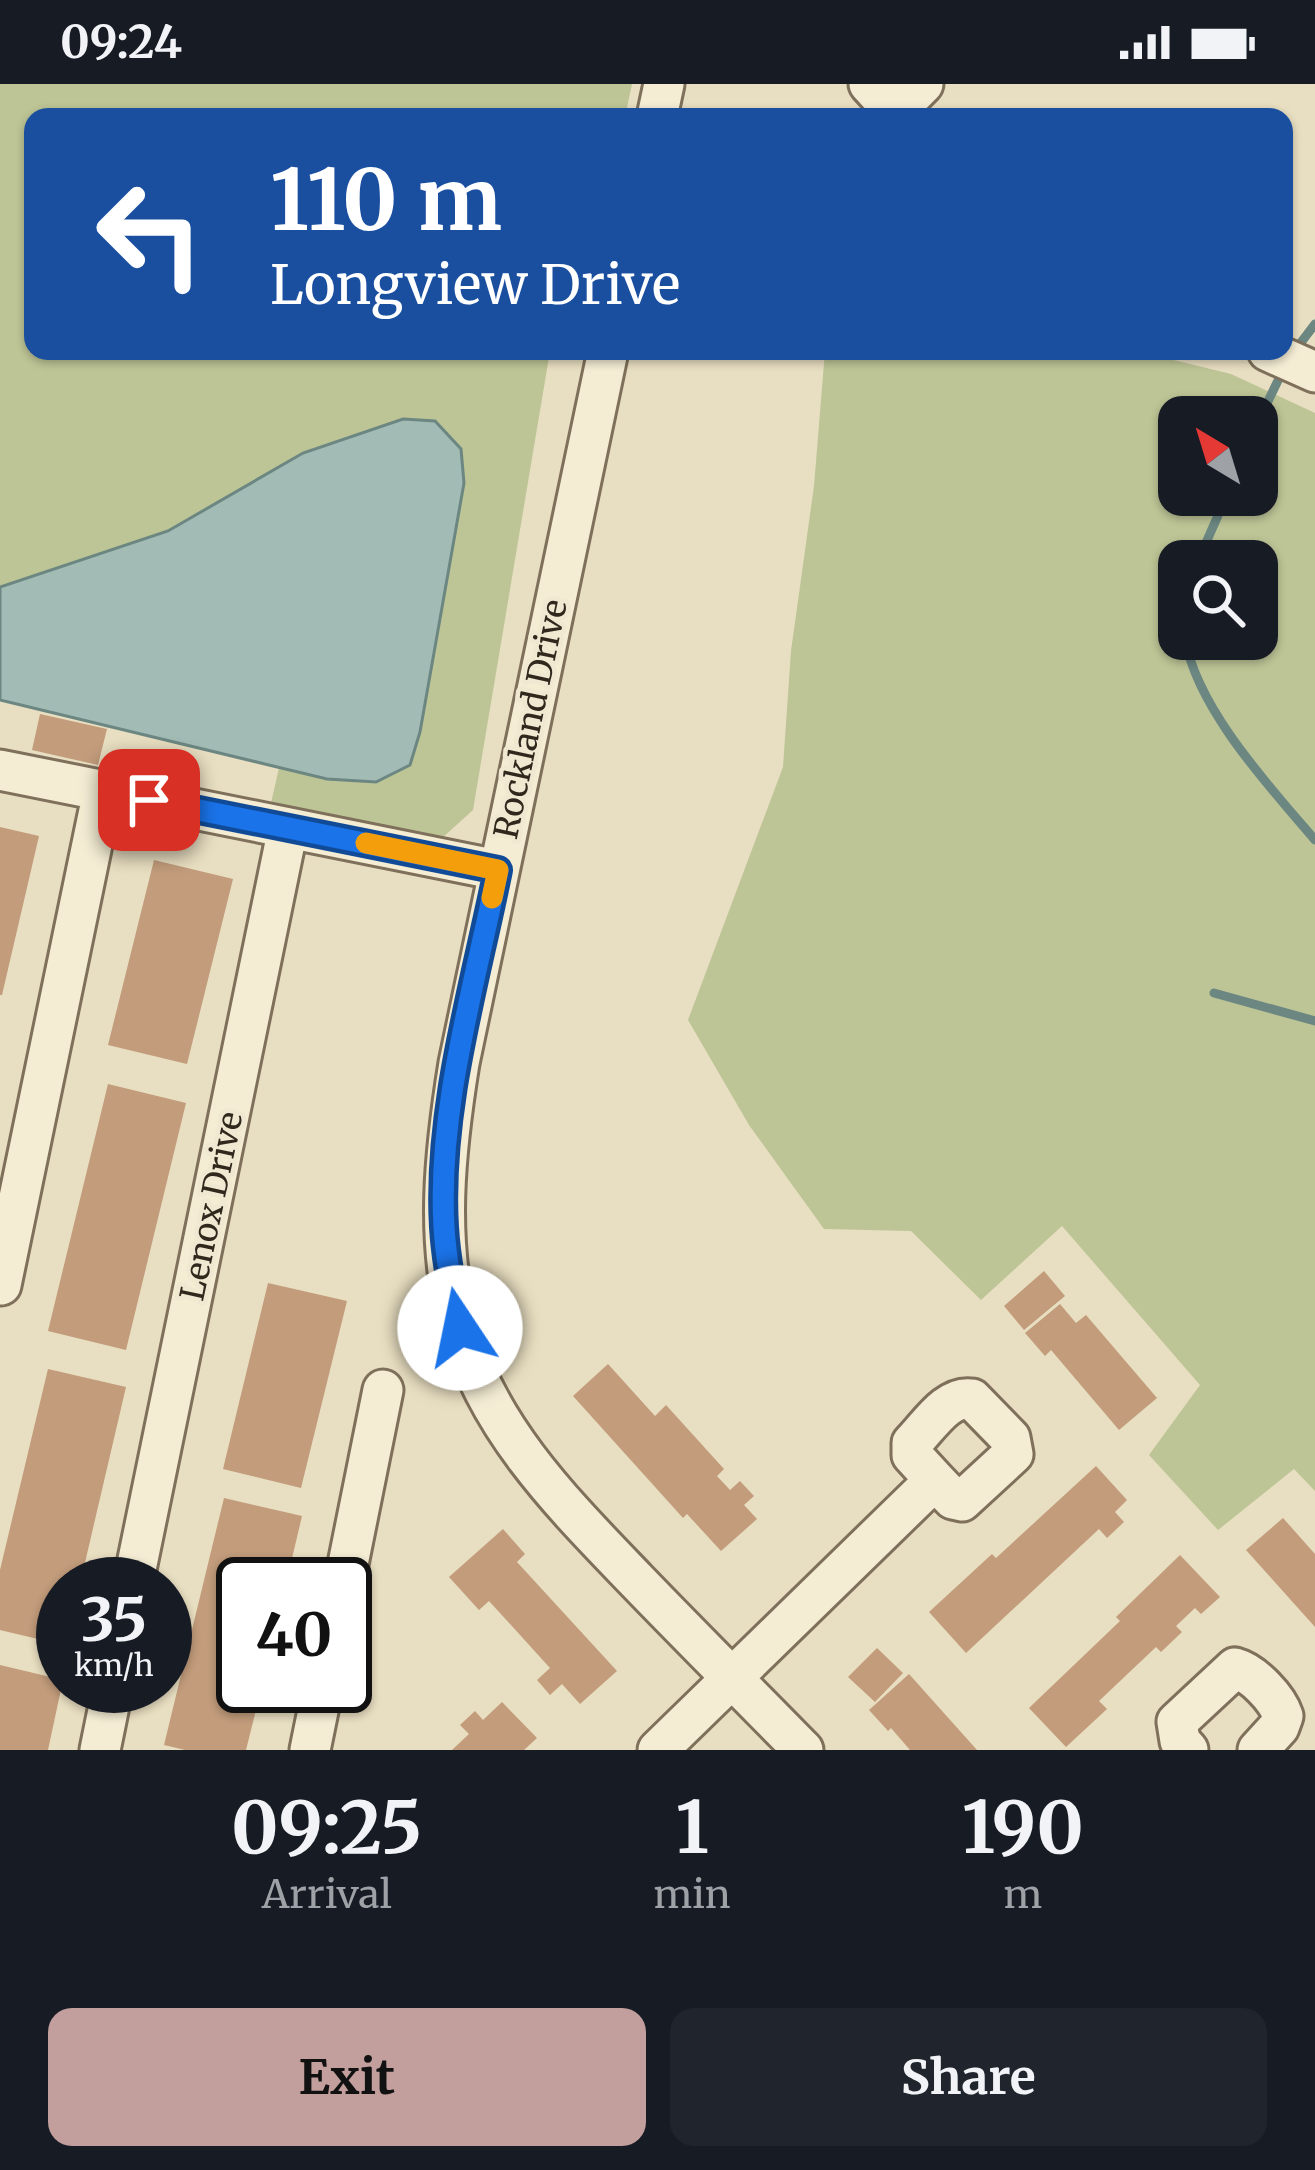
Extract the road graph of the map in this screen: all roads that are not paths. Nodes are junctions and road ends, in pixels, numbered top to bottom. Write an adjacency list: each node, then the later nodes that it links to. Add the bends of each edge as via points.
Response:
1 (923, 84): 2 (street)
2 (888, 104)
3 (606, 360): 7 (street, Rockland Drive)
4 (0, 770): 5 (street)
5 (103, 791): 6 (street); 8 (street)
6 (288, 828): 7 (street); 11 (street, Lenox Drive)
7 (498, 870): 13 (street, Rockland Drive, via 447,1154 444,1223 460,1328 478,1378 533,1469)
8 (0, 1286)
9 (383, 1390): 12 (street)
10 (935, 1480): 13 (street)
11 (140, 1557)
12 (349, 1557)
13 (733, 1679): 18 (street); 19 (street, Rockland Drive)
14 (107, 1713): 16 (street)
15 (318, 1713): 17 (street)
16 (100, 1750)
17 (310, 1750)
18 (658, 1750)
19 (802, 1750)
20 (1187, 1750): 21 (street, via 1177,1722 1235,1668 1283,1716)
21 (1258, 1750)

